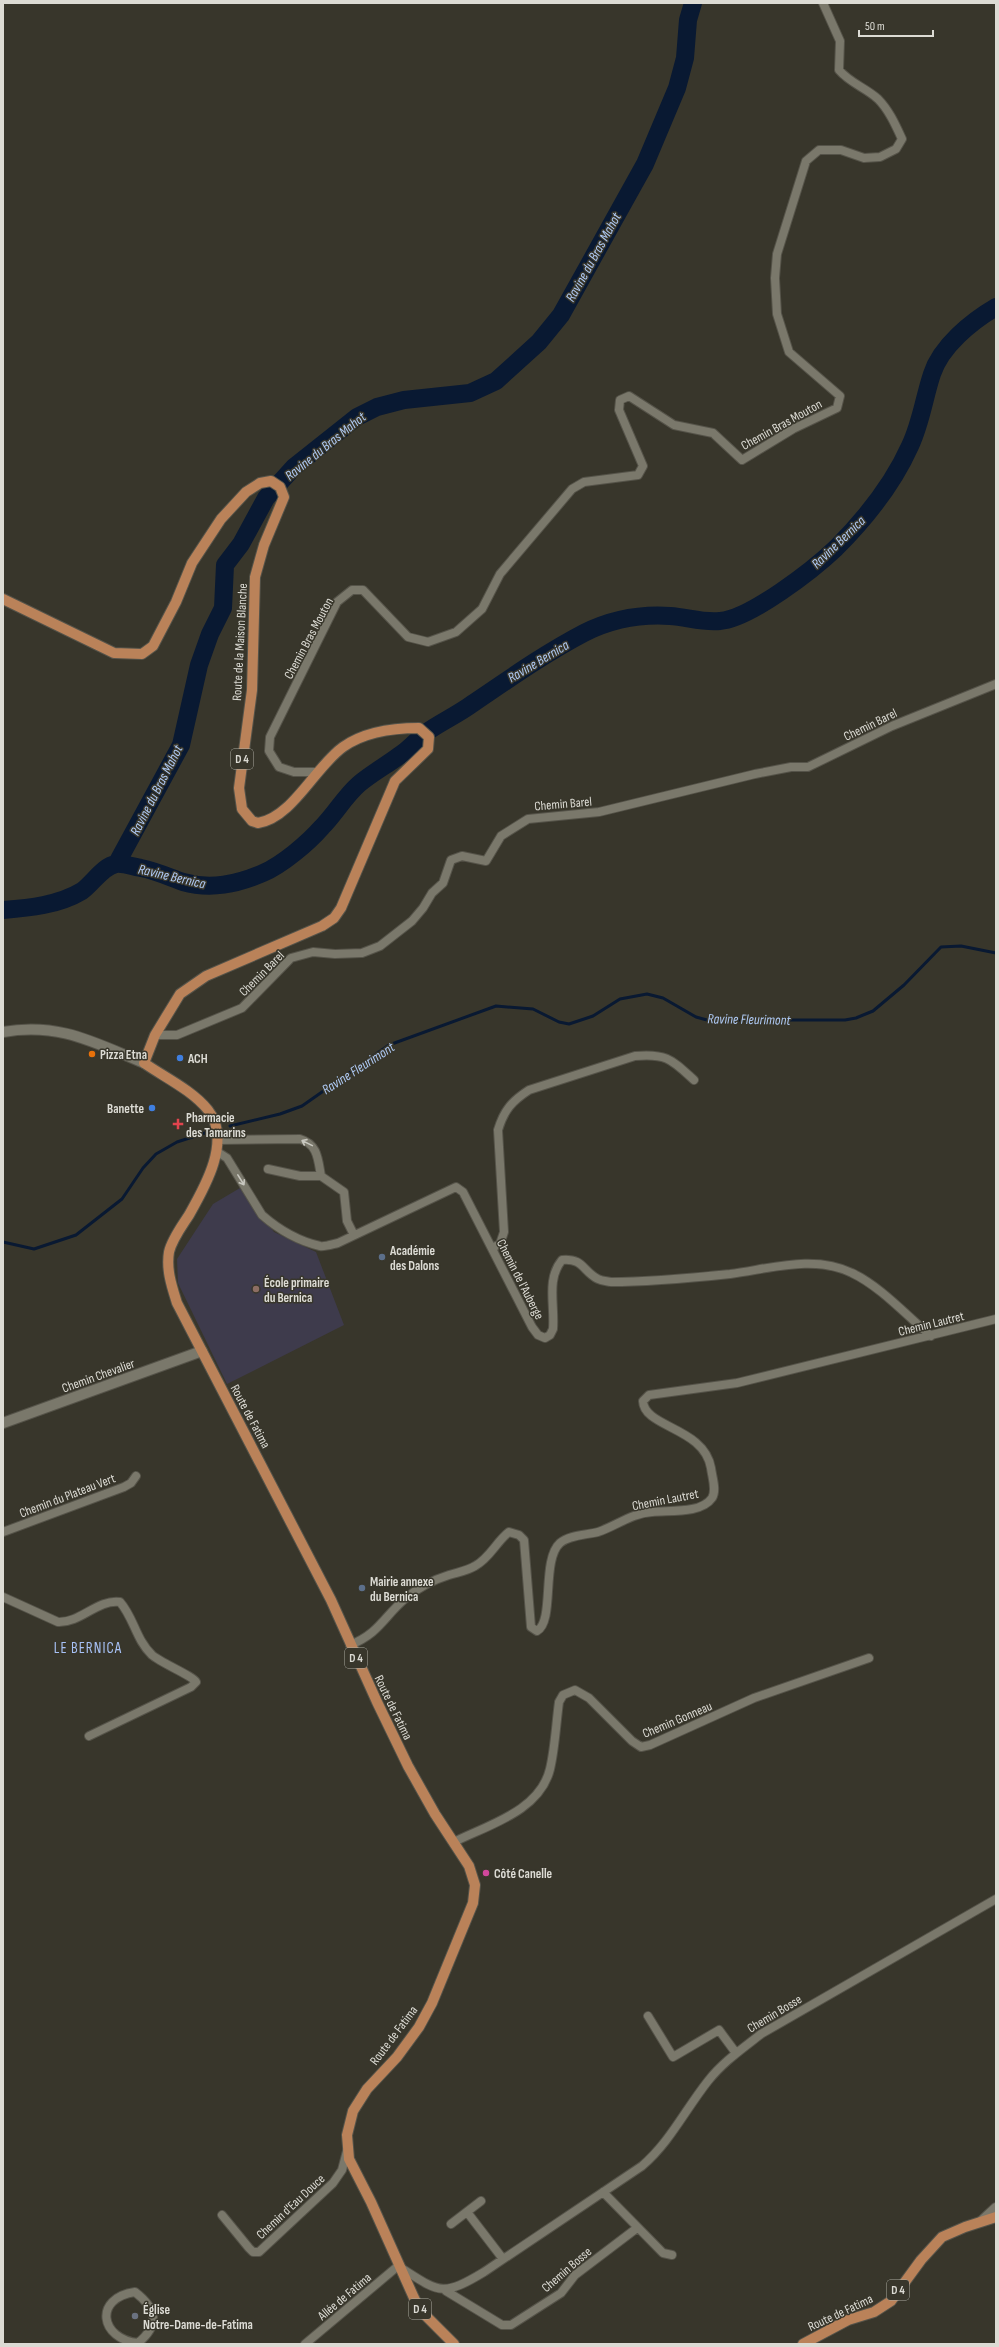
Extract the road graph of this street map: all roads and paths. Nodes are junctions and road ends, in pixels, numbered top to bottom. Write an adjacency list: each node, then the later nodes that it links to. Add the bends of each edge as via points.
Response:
1 (824, 3): 4 (street, Chemin Bras Mouton, via 840,41 839,70 878,99 902,139 896,149 880,158 864,158 841,150 819,150 806,160 777,254 777,314 789,352 840,396 837,408 793,429 742,460 713,433 674,425 629,396 620,400 619,410 643,466 638,475 584,482 572,488 500,574 482,609 456,632 428,642 408,637 363,590 352,590 337,602 270,738 269,751 279,768 294,772)
2 (3, 599): 4 (main road, Route de la Maison Blanche / D 4, via 114,653 142,654 156,640 201,546 246,492 260,483 271,481 280,487 284,497 264,545 255,577 252,690 239,788 242,810 246,816 258,823 273,818 294,800)
3 (996, 684): 6 (street, Chemin Barel, via 892,726 808,767 791,767 755,774 599,812 528,819 501,836 486,861 462,856 451,860 443,883 432,893 423,908 412,921 380,946 362,953 313,952 291,958 242,1008 177,1035)
4 (318, 772): 6 (main road, Route de la Maison Blanche / D 4, via 344,746 357,740 400,728 419,728 429,737 428,749 395,781 341,908 334,918 322,926 206,976 180,994 166,1013)
5 (3, 1032): 7 (street, via 53,1031 75,1034)
6 (155, 1035): 7 (main road, Route de la Maison Blanche / D 4)
7 (144, 1063): 9 (main road, Route de Fatima / D 4, via 208,1110 216,1124)
8 (694, 1080): 14 (street, via 666,1057 635,1056 529,1090 516,1098 503,1114 498,1130 504,1232 500,1244)
9 (217, 1140): 10 (main road, Route de Fatima / D 4); 12 (street, one-way to 9, via 313,1146 309,1142)
10 (216, 1151): 13 (street, Chemin de l'Auberge, one-way to 13, via 227,1158 262,1214 280,1229 321,1246 338,1243); 17 (main road, Route de Fatima / D 4, via 210,1174 198,1200 169,1251 168,1264 177,1303)
11 (268, 1169): 12 (street, via 300,1176)
12 (321, 1176): 13 (street, via 344,1192 347,1221)
13 (354, 1235): 14 (street, Chemin de l'Auberge, via 456,1187 463,1192)
14 (492, 1248): 16 (street, Chemin de l'Auberge, via 532,1327 538,1335 545,1338 550,1335 552,1329 552,1278 555,1268 562,1260 572,1259 598,1279 611,1282 695,1278 788,1265 828,1265 852,1273 863,1280)
15 (996, 1319): 16 (street, Chemin Lautret)
16 (931, 1336): 22 (street, Chemin Lautret, via 737,1383 649,1395 644,1401 644,1407 650,1416 700,1445 710,1462 713,1497 704,1505 632,1516 600,1531 568,1538 559,1543 548,1579 545,1621 537,1631 531,1627 524,1540 519,1535 509,1532 500,1539 486,1559 474,1567 428,1583 405,1599 365,1639)
17 (202, 1351): 18 (street, Chemin Chevalier); 22 (main road, Route de Fatima / D 4, via 332,1600)
18 (3, 1423)
19 (136, 1476): 20 (street, Chemin du Plateau Vert, via 124,1487)
20 (3, 1532)
21 (3, 1597): 24 (street, via 58,1622 67,1622 110,1601 120,1602 129,1612 139,1638 151,1654 163,1664 196,1682 191,1687)
22 (350, 1645): 25 (main road, Route de Fatima / D 4, via 408,1766)
23 (869, 1658): 25 (street, Chemin Gonneau, via 754,1698 650,1746 641,1747 632,1741 589,1698 575,1690 563,1695 559,1702 550,1770 538,1794 516,1812)
24 (88, 1736)
25 (454, 1842): 29 (main road, Route de Fatima / D 4, via 469,1866 475,1885 473,1903 432,2003 419,2027 397,2057 367,2089 353,2111 347,2135)
26 (996, 1899): 28 (street, Chemin Bosse, via 761,2034)
27 (648, 2016): 28 (street, via 673,2057 720,2030)
28 (736, 2053): 30 (street, Chemin Bosse, via 707,2081 670,2138 655,2155)
29 (348, 2148): 34 (street, Chemin d'Eau Douce, via 342,2170 333,2183 259,2252 253,2252); 41 (main road, Route de Fatima / D 4, via 349,2159 372,2202)
30 (603, 2192): 38 (street); 40 (street, Chemin Bosse)
31 (481, 2201): 33 (street)
32 (996, 2208): 36 (street)
33 (467, 2212): 37 (street); 40 (street)
34 (222, 2215)
35 (996, 2218): 36 (main road, Route de Fatima / D 4)
36 (982, 2221): 46 (main road, Route de Fatima / D 4, via 937,2242 891,2301 874,2312 848,2320)
37 (451, 2224)
38 (637, 2228): 39 (street, via 663,2253); 42 (street, Chemin Bosse, via 575,2274 561,2293 511,2325 502,2325)
39 (672, 2255)
40 (503, 2259): 42 (street, Chemin Bosse, via 461,2286)
41 (398, 2266): 42 (street, Chemin Bosse, via 431,2287); 44 (street, Allée de Fatima); 45 (main road, Route de Fatima / D 4, via 420,2310)
42 (446, 2291)
43 (138, 2344): 43 (street, via 152,2328 154,2314 146,2300 135,2292 121,2294 110,2303 106,2313 109,2326 115,2336)
44 (304, 2344)
45 (454, 2344)
46 (803, 2344)

